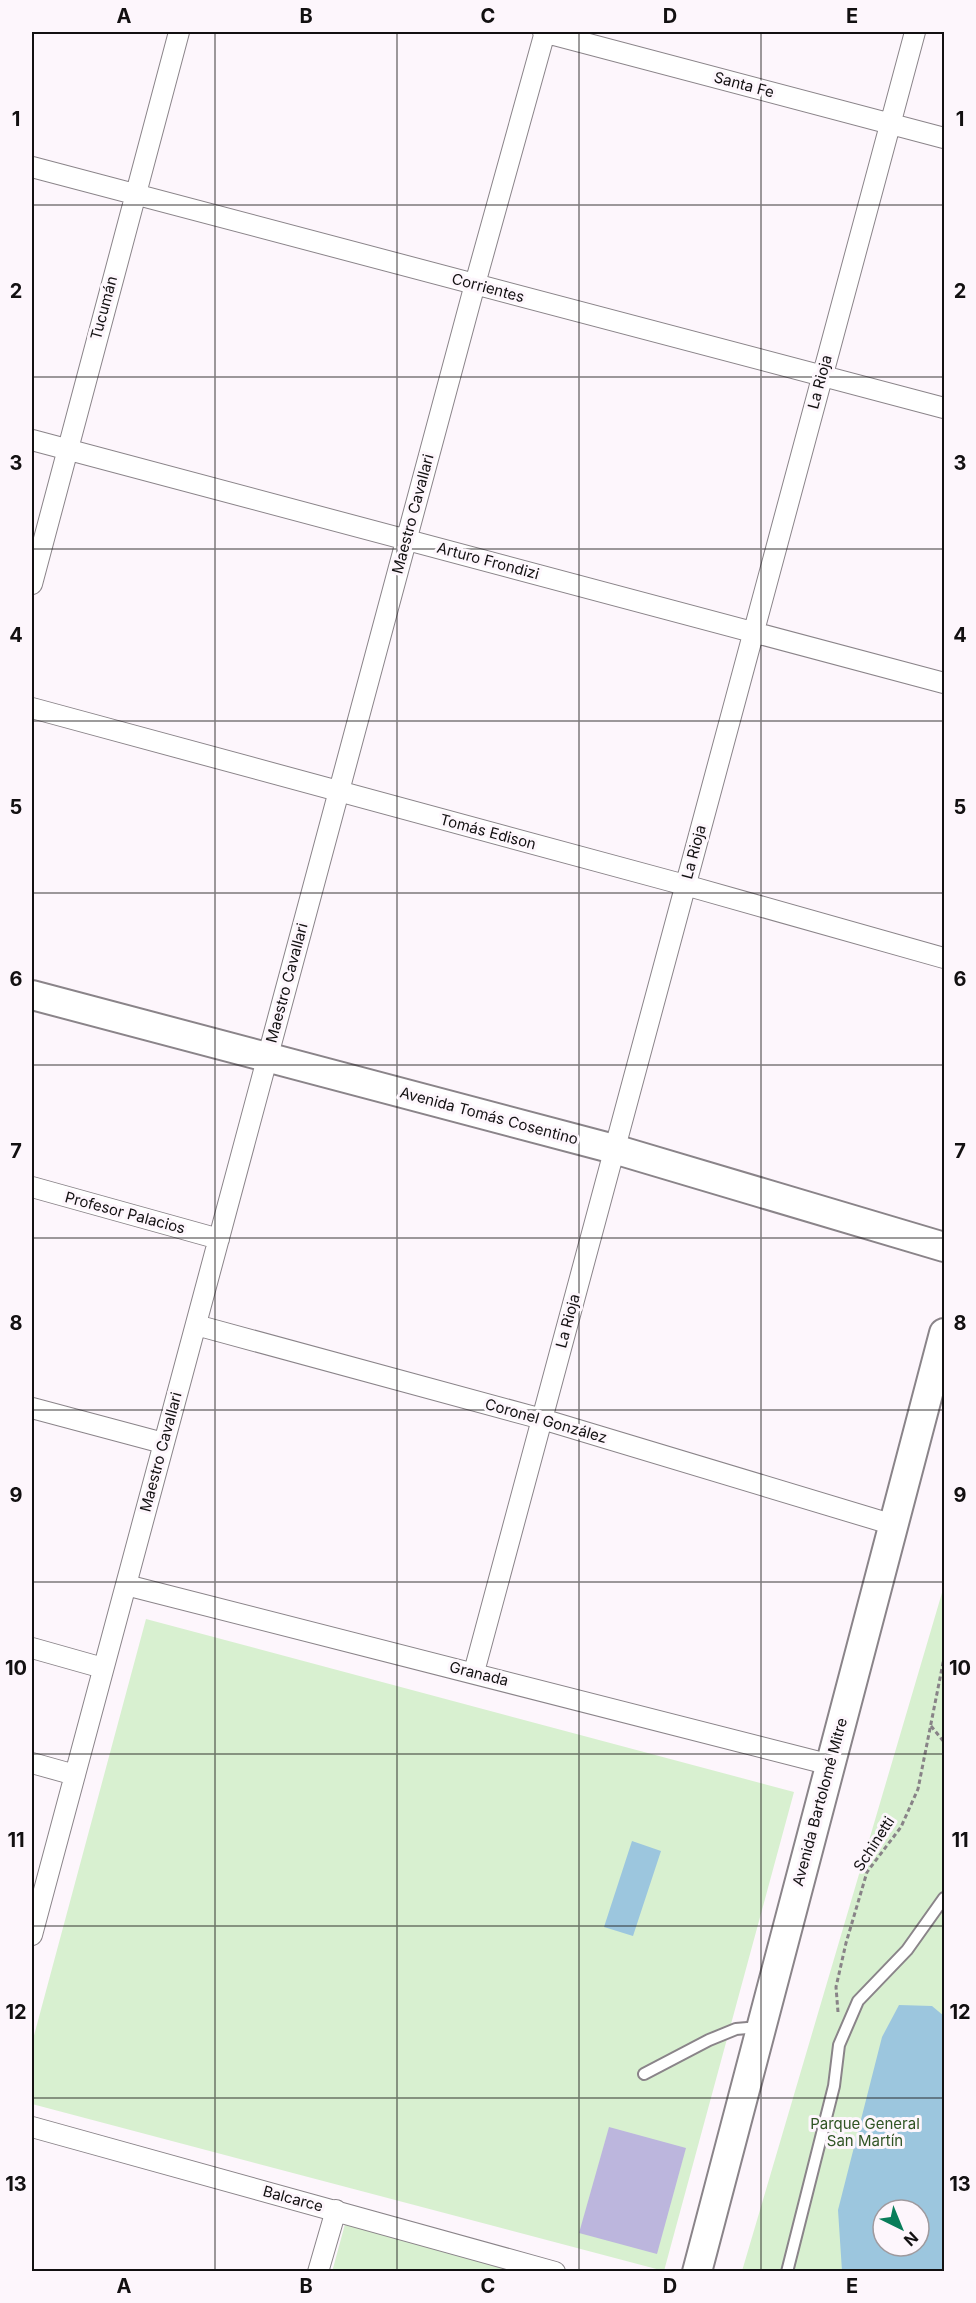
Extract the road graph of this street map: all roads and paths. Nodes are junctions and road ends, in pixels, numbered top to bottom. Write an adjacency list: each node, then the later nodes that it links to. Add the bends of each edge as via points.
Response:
1 (179, 32): 7 (street, Tucumán)
2 (544, 32): 4 (street, Santa Fe); 8 (street, Maestro Cavallari)
3 (915, 32): 4 (street, La Rioja)
4 (892, 124): 5 (street, Santa Fe); 9 (street, La Rioja)
5 (945, 138)
6 (32, 167): 7 (street, Corrientes)
7 (134, 194): 8 (street, Corrientes); 12 (street, Tucumán)
8 (475, 284): 9 (street, Corrientes); 13 (street, Maestro Cavallari)
9 (822, 376): 10 (street, Corrientes); 15 (street, La Rioja)
10 (945, 408)
11 (32, 440): 12 (street, Arturo Frondizi)
12 (67, 450): 13 (street, Arturo Frondizi); 14 (street, Tucumán)
13 (406, 540): 15 (street, Arturo Frondizi); 18 (street, Maestro Cavallari)
14 (32, 584)
15 (753, 632): 16 (street, Arturo Frondizi); 19 (street, La Rioja)
16 (945, 683)
17 (32, 708): 18 (street, Tomás Edison)
18 (339, 791): 19 (street, Tomás Edison); 22 (street, Maestro Cavallari)
19 (685, 885): 20 (street, Tomás Edison); 23 (street, La Rioja)
20 (945, 958)
21 (32, 995): 22 (main road, Avenida Tomás Cosentino)
22 (267, 1057): 23 (main road, Avenida Tomás Cosentino); 25 (street, Maestro Cavallari)
23 (614, 1149): 26 (main road, Avenida Tomás Cosentino); 30 (street, La Rioja)
24 (32, 1187): 25 (street, Profesor Palacios)
25 (219, 1239): 27 (street, Maestro Cavallari)
26 (945, 1246)
27 (196, 1325): 30 (street, Coronel González); 31 (street, Maestro Cavallari)
28 (945, 1333): 32 (main road, Avenida Bartolomé Mitre)
29 (32, 1408): 31 (street)
30 (542, 1419): 32 (street, Coronel González); 37 (street, La Rioja)
31 (164, 1443): 33 (street, Maestro Cavallari)
32 (894, 1525): 41 (main road, Avenida Bartolomé Mitre)
33 (126, 1585): 36 (street, Maestro Cavallari); 37 (street, Granada)
34 (32, 1648): 36 (street)
35 (945, 1658): 38 (path, Schinetti)
36 (103, 1668): 42 (street, Maestro Cavallari)
37 (474, 1672): 41 (street, Granada)
38 (931, 1726): 39 (path); 46 (path, Schinetti, via 918,1789 901,1827 867,1872 846,1943 837,1987)
39 (945, 1742)
40 (32, 1763): 42 (street)
41 (831, 1765): 45 (main road, Avenida Bartolomé Mitre)
42 (75, 1774): 44 (street, Maestro Cavallari)
43 (945, 1898): 46 (lane, via 907,1950 858,2001)
44 (32, 1935)
45 (760, 2027): 47 (lane, via 736,2029); 52 (main road, Avenida Bartolomé Mitre)
46 (839, 2045): 53 (lane, via 834,2086)
47 (644, 2074)
48 (32, 2127): 49 (street, Balcarce)
49 (336, 2210): 50 (street); 51 (street, Balcarce)
50 (318, 2271)
51 (555, 2271)
52 (696, 2271)
53 (787, 2271)

